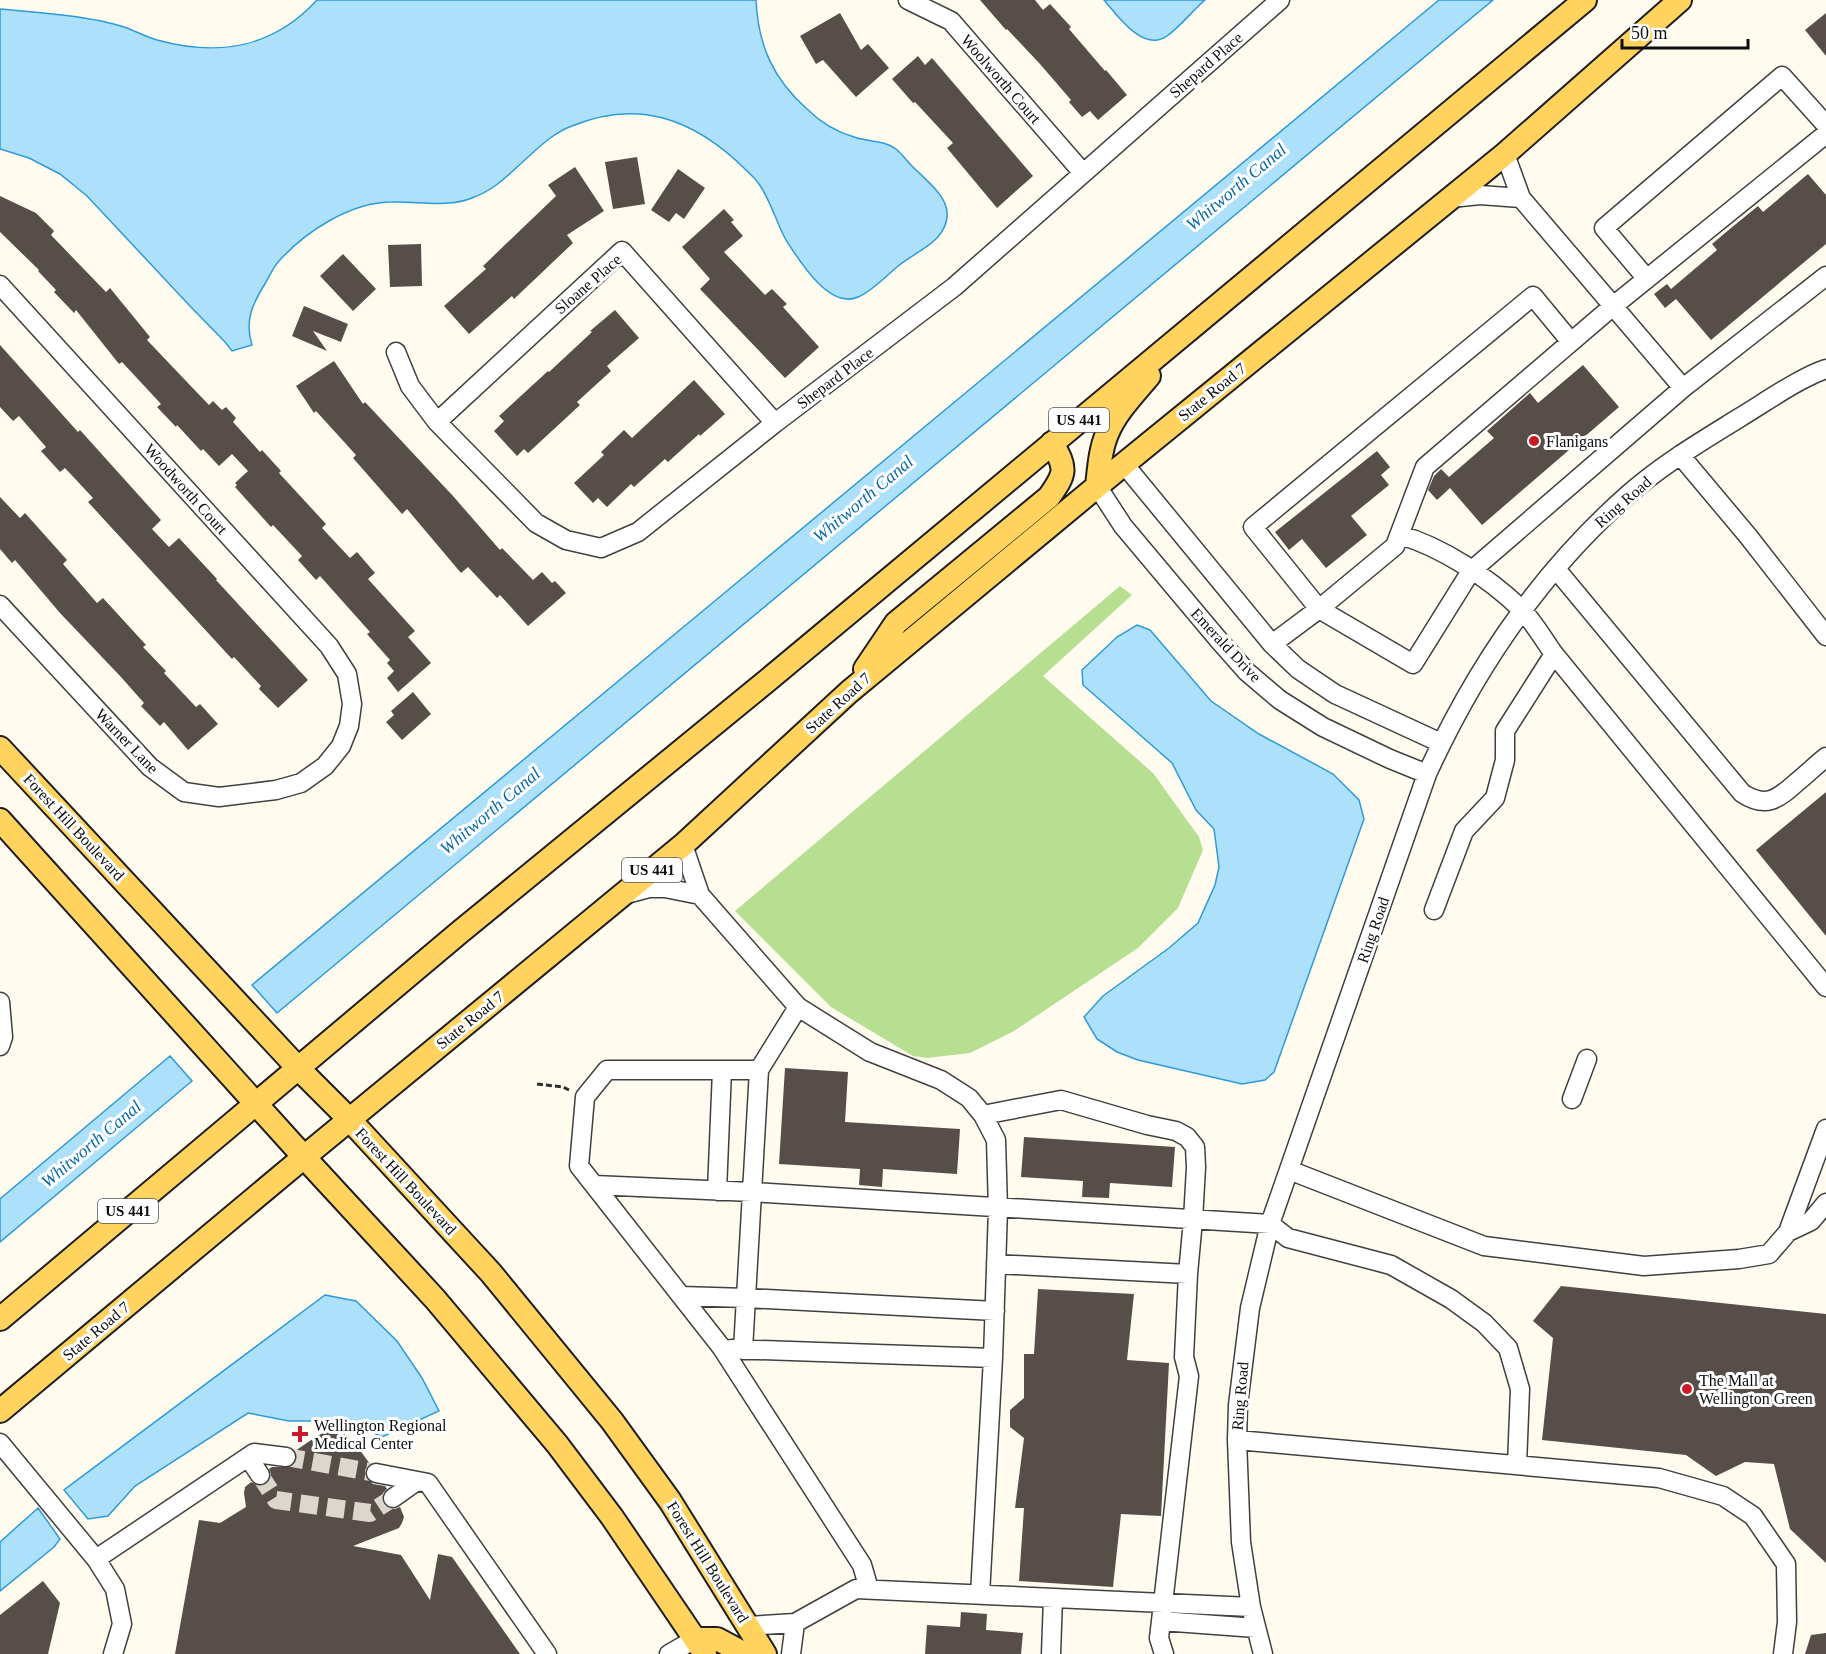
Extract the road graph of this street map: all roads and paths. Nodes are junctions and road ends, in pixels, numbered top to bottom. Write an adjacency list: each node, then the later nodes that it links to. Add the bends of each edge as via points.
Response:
1 (908, 0): 8 (street, Woolworth Court, via 951,21)
2 (1280, 0): 8 (street, Shepard Place)
3 (1585, 0): 15 (main road, US 441)
4 (1680, 0): 7 (main road, State Road 7 / US 441)
5 (1826, 125): 12 (street, via 1782,76 1604,228)
6 (1826, 134): 12 (street)
7 (1505, 154): 9 (main road, State Road 7 / US 441); 10 (street)
8 (1083, 173): 21 (street, Shepard Place, via 954,287)
9 (1451, 198): 10 (street); 24 (main road, State Road 7 / US 441)
10 (1521, 198): 14 (street)
11 (1826, 276): 19 (street)
12 (1647, 279): 14 (street)
13 (0, 285): 36 (street, Woodworth Court, via 329,646 347,674)
14 (1612, 307): 16 (street); 19 (street)
15 (1194, 325): 22 (main road, US 441); 25 (main road, via 1120,409 1107,433)
16 (1571, 342): 26 (street, via 1425,467); 30 (street, via 1533,296 1253,527)
17 (396, 352): 20 (street, Shepard Place, via 410,386)
18 (1826, 369): 23 (street, Ring Road)
19 (1683, 388): 28 (street)
20 (437, 422): 21 (street, Shepard Place, via 536,523 566,540 601,548 638,532); 21 (street, Sloane Place, via 622,251)
21 (775, 423)
22 (1052, 443): 35 (main road, via 1063,462 1061,480 1049,497 896,623); 51 (main road, US 441)
23 (1680, 455): 27 (street, Ring Road, via 1631,492); 32 (street)
24 (1124, 464): 25 (main road, State Road 7 / US 441); 33 (street, Emerald Drive)
25 (1096, 486): 35 (main road, State Road 7 / US 441); 40 (street, Emerald Drive, via 1123,526 1247,672 1280,700 1323,727)
26 (1400, 535): 28 (street); 30 (street, via 1395,546)
27 (1556, 569): 31 (street, Ring Road); 39 (street, via 1742,793 1761,801 1781,796)
28 (1471, 571): 30 (street, via 1413,664); 31 (street)
29 (0, 605): 36 (street, Warner Lane, via 150,767 184,792 219,797 301,783 325,766 341,746)
30 (1319, 609): 33 (street)
31 (1523, 611): 34 (street); 37 (street, Ring Road, via 1495,649)
32 (1826, 636)
33 (1272, 644): 37 (street, Emerald Drive, via 1298,669 1335,694)
34 (1554, 654): 45 (street, via 1505,731 1505,760 1495,798 1464,831); 46 (street)
35 (849, 692): 42 (main road, State Road 7 / US 441)
36 (352, 704)
37 (1441, 743): 40 (street, Ring Road)
38 (0, 748): 51 (main road, Forest Hill Boulevard)
39 (1826, 757)
40 (1427, 774): 62 (street, Ring Road)
41 (0, 820): 57 (main road)
42 (683, 845): 43 (main road, State Road 7 / US 441); 44 (street)
43 (621, 896): 44 (street, via 649,888); 59 (main road, State Road 7 / US 441)
44 (700, 896): 48 (street)
45 (1434, 910)
46 (1826, 987)
47 (0, 1002): 49 (street)
48 (798, 1006): 53 (street); 58 (street, via 870,1052 941,1080 969,1098)
49 (2, 1041)
50 (1587, 1059): 56 (street)
51 (298, 1068): 57 (main road, US 441); 59 (main road, Forest Hill Boulevard)
52 (722, 1070): 53 (street); 63 (street, via 607,1070 585,1097 579,1166); 64 (street)
53 (759, 1070): 65 (street)
54 (537, 1084): 55 (path)
55 (571, 1091)
56 (1572, 1099)
57 (256, 1103): 61 (main road); 76 (main road, US 441)
58 (983, 1115): 67 (street, via 996,1140); 68 (street, via 1061,1100 1176,1131 1195,1147)
59 (349, 1119): 61 (main road, State Road 7 / US 441); 97 (main road, Forest Hill Boulevard, via 491,1273 612,1421 670,1501)
60 (1825, 1136): 70 (street)
61 (304, 1156): 80 (main road, State Road 7 / US 441); 99 (main road, via 435,1299 557,1444)
62 (1289, 1170): 69 (street, Ring Road); 70 (street, via 1484,1246 1644,1266 1769,1254)
63 (594, 1185): 64 (street); 73 (street)
64 (717, 1191): 65 (street)
65 (752, 1192): 67 (street); 74 (street)
66 (1826, 1203): 70 (street, via 1811,1221)
67 (998, 1209): 68 (street); 71 (street)
68 (1193, 1220): 69 (street); 72 (street)
69 (1270, 1224): 81 (street, Ring Road, via 1250,1308); 85 (street, via 1288,1238 1391,1265 1484,1323 1508,1348 1520,1389)
70 (1788, 1232)
71 (996, 1264): 72 (street); 75 (street)
72 (1188, 1274): 95 (street, via 1184,1357 1188,1376)
73 (681, 1296): 74 (street); 77 (street)
74 (746, 1298): 75 (street); 78 (street)
75 (995, 1311): 79 (street)
76 (0, 1319)
77 (722, 1348): 78 (street); 91 (street, via 862,1565)
78 (743, 1350): 79 (street)
79 (993, 1358): 92 (street)
80 (0, 1411)
81 (1237, 1440): 85 (street); 94 (street, Ring Road, via 1241,1542)
82 (0, 1443): 90 (street)
83 (248, 1457): 84 (street, via 254,1453); 87 (street); 90 (street)
84 (286, 1457)
85 (1517, 1465): 109 (street, via 1659,1478 1723,1496 1753,1516 1786,1564)
86 (376, 1473): 88 (street)
87 (260, 1475)
88 (417, 1481): 89 (street); 101 (street, via 428,1483)
89 (393, 1498)
90 (96, 1558): 100 (street, via 115,1589 122,1624)
91 (868, 1589): 92 (street); 96 (street, via 856,1589)
92 (980, 1595): 93 (street)
93 (1053, 1598): 95 (street); 106 (street)
94 (1251, 1607): 95 (street); 98 (street, Ring Road)
95 (1162, 1612): 98 (street); 107 (street, via 1159,1638)
96 (795, 1623): 97 (street); 105 (street)
97 (748, 1626): 104 (main road, Forest Hill Boulevard)
98 (1256, 1628): 108 (street, Ring Road)
99 (700, 1646): 102 (street); 103 (main road, via 717,1639)
100 (113, 1654)
101 (547, 1654)
102 (669, 1654)
103 (745, 1654)
104 (765, 1654)
105 (791, 1654)
106 (1051, 1654)
107 (1164, 1654)
108 (1263, 1654)
109 (1783, 1654)

